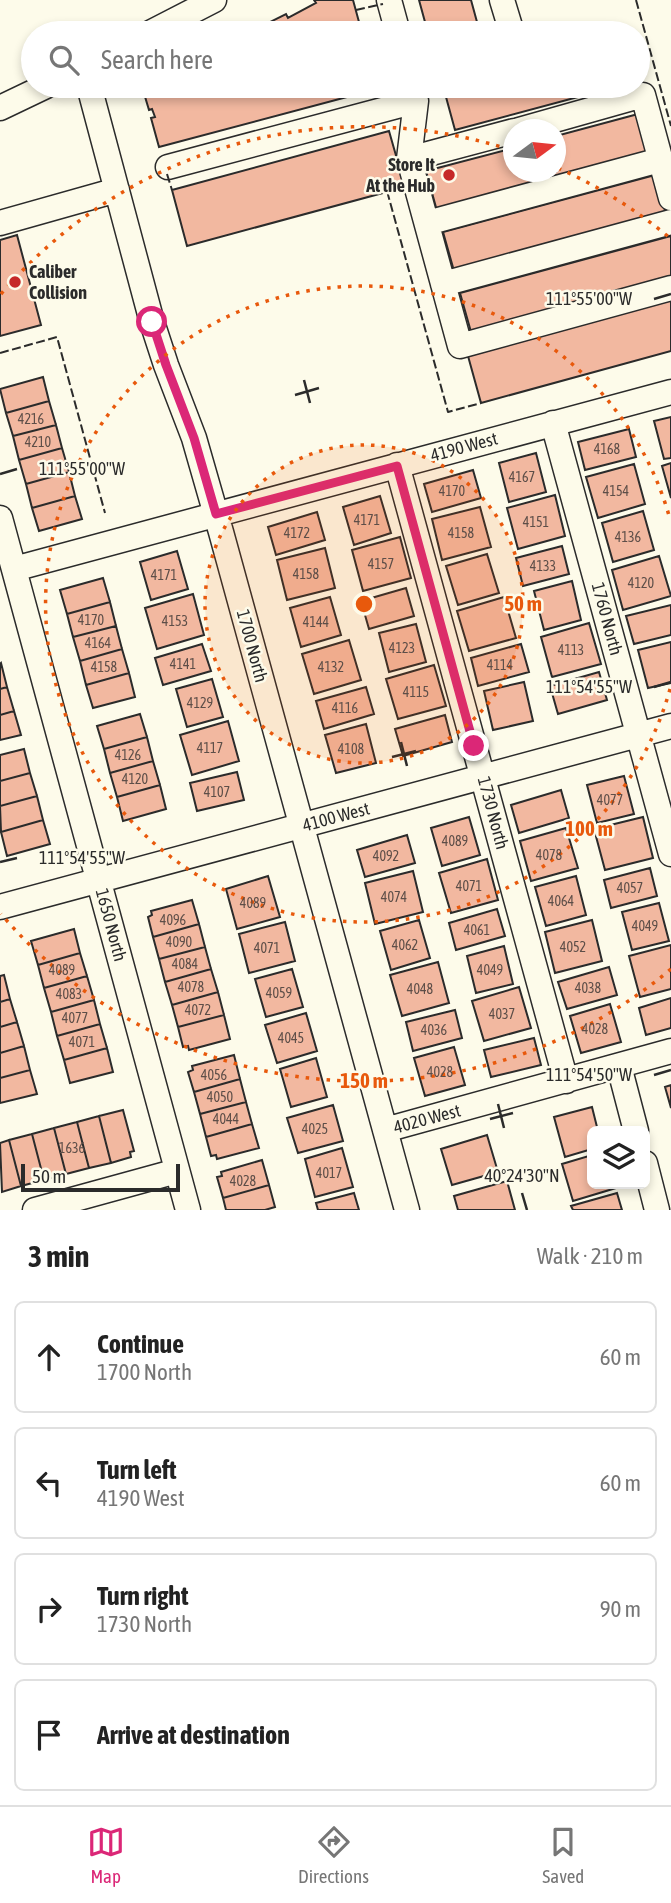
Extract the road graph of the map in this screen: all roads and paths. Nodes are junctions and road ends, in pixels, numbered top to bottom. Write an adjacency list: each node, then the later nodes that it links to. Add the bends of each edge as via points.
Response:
1 (215, 0): 4 (street)
2 (389, 0): 5 (street)
3 (502, 0): 6 (street)
4 (174, 21)
5 (395, 21)
6 (508, 21)
7 (21, 98): 13 (street)
8 (92, 98): 19 (street, 1700 North)
9 (397, 98): 18 (street)
10 (414, 98): 16 (street)
11 (636, 98): 14 (street)
12 (644, 98): 17 (street)
13 (0, 108)
14 (559, 119)
15 (503, 134): 16 (street)
16 (410, 159): 23 (street)
17 (660, 160): 20 (street); 23 (street)
18 (168, 167)
19 (117, 190): 22 (street); 29 (street, 1700 North, via 155,333)
20 (671, 198)
21 (671, 222): 24 (street)
22 (0, 223)
23 (427, 223): 24 (street)
24 (443, 285): 25 (street, via 460,346)
25 (671, 288)
26 (671, 391): 27 (street, 4190 West)
27 (553, 423): 28 (street, 4190 West); 33 (street, 1760 North)
28 (397, 466): 29 (street, 4190 West); 34 (street, 1730 North)
29 (216, 514): 31 (street, 4190 West); 35 (street, 1700 North)
30 (0, 519): 31 (street, 1650 North)
31 (14, 569): 37 (street, 1650 North)
32 (671, 726): 33 (street, 4100 West)
33 (639, 734): 34 (street, 4100 West); 36 (street, 1760 North)
34 (483, 777): 35 (street, 4100 West); 41 (street, 1730 North)
35 (301, 826): 37 (street, 4100 West); 43 (street, 1700 North)
36 (671, 854)
37 (99, 880): 38 (street, 4100 West); 44 (street, 1650 North)
38 (0, 907)
39 (671, 1051): 40 (street, 4020 West)
40 (619, 1066): 41 (street, 4020 West); 42 (street)
41 (566, 1080): 43 (street, 4020 West)
42 (635, 1126)
43 (385, 1130): 48 (street, 1700 North)
44 (177, 1171): 46 (street); 47 (street, 1650 North)
45 (650, 1183): 49 (street)
46 (34, 1210)
47 (188, 1210)
48 (407, 1210)
49 (657, 1210)

